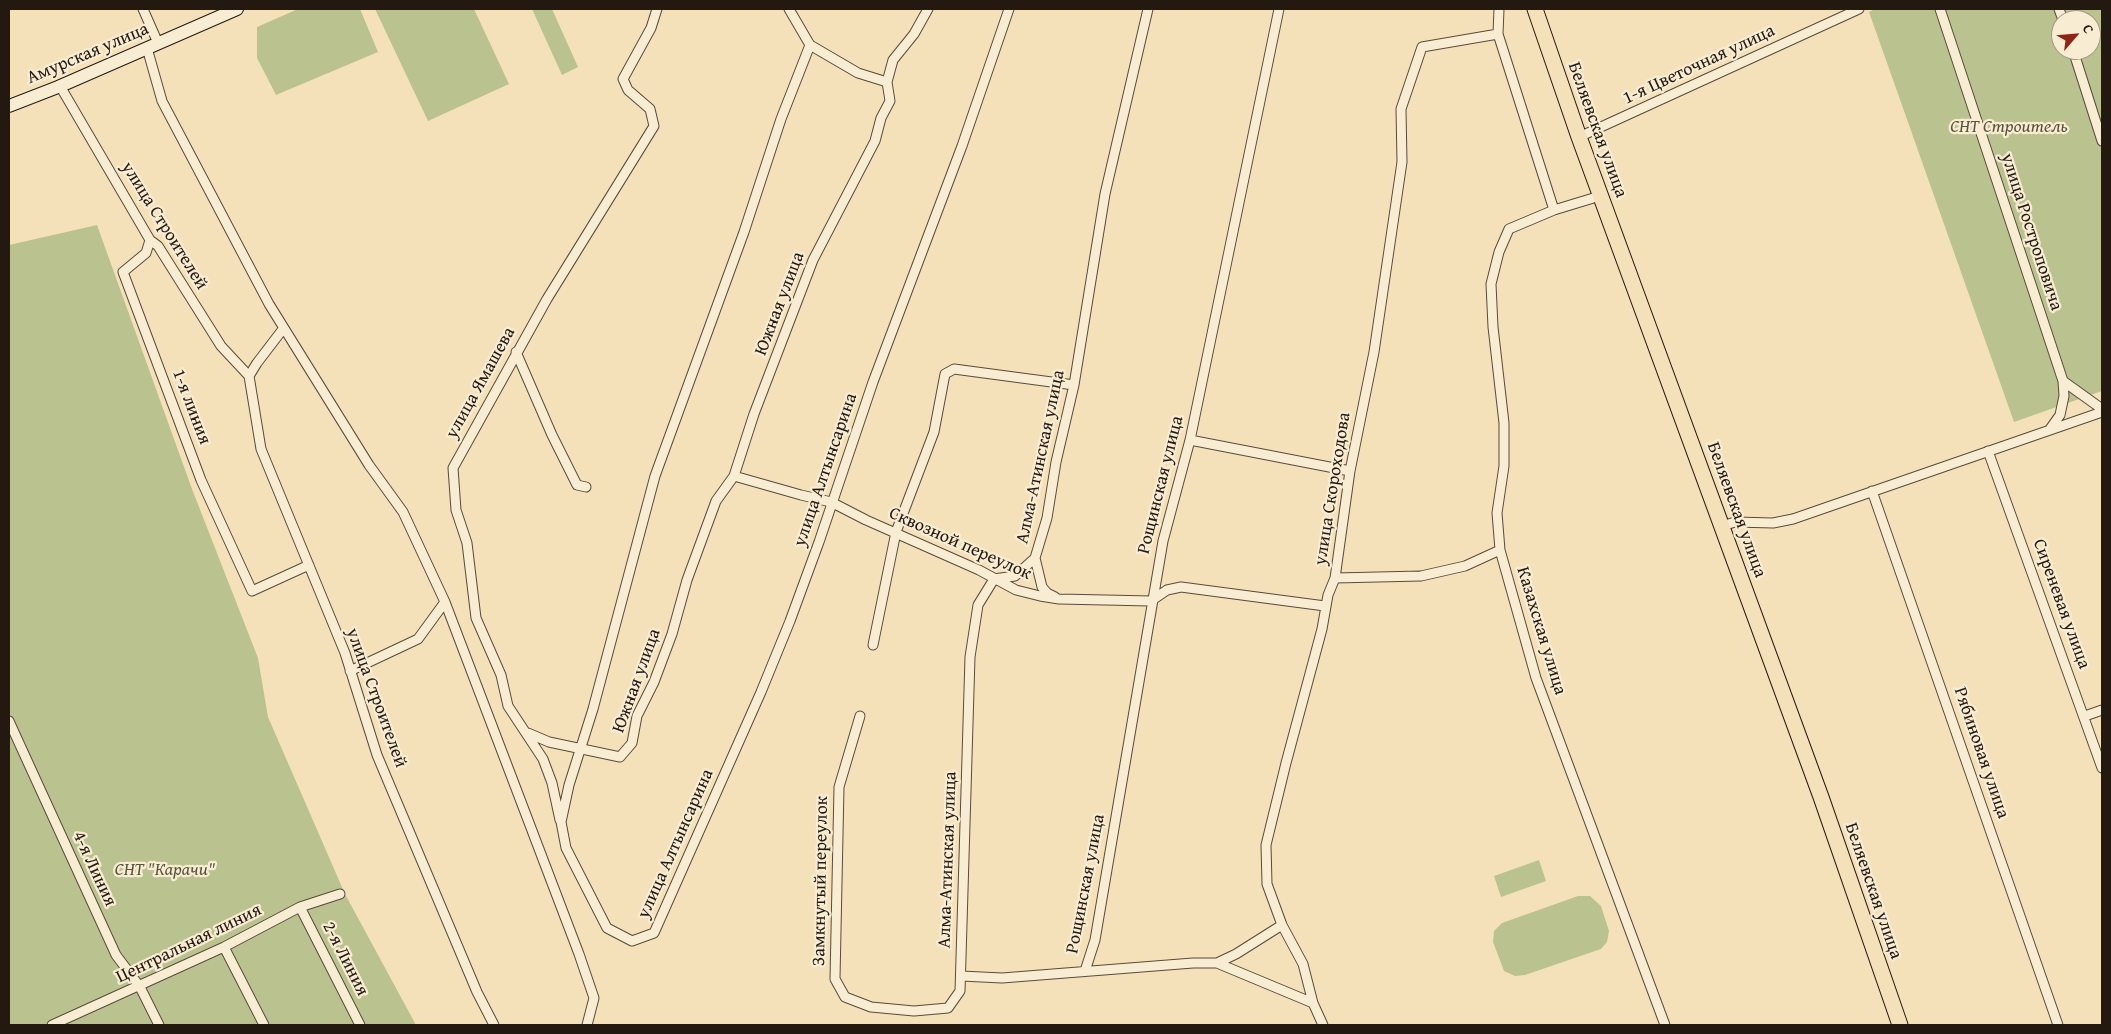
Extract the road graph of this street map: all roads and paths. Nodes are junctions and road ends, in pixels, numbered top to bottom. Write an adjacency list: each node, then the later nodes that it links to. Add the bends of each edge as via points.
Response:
1 (143, 9): 15 (street)
2 (236, 9): 15 (street, Амурская улица)
3 (657, 9): 26 (street, улица Ямашева, via 651,28 623,79 628,90 650,109 654,126)
4 (788, 9): 14 (street)
5 (928, 9): 17 (street, Южная улица, via 914,34 893,60)
6 (1009, 9): 38 (street, улица Алтынсарина)
7 (1148, 9): 29 (street, Алма-Атинская улица, via 1105,194)
8 (1278, 9): 32 (street, Рощинская улица)
9 (1499, 9): 13 (street)
10 (1534, 9): 20 (main road, Беляевская улица)
11 (1859, 9): 20 (street, 1-я Цветочная улица)
12 (1940, 9): 28 (street, улица Ростроповича)
13 (1498, 34): 23 (street); 34 (street, улица Скороходова, via 1422,47 1413,73 1401,109 1402,162 1374,352)
14 (810, 45): 17 (street, via 858,73); 57 (street, Южная улица, via 655,476)
15 (153, 46): 18 (street, Амурская улица); 25 (street, via 162,101)
16 (2076, 60): 21 (street)
17 (887, 82): 35 (street, Южная улица, via 890,101 875,141 813,260 754,414)
18 (60, 86): 19 (street, Амурская улица); 24 (street, улица Строителей)
19 (9, 106)
20 (1579, 137): 22 (main road, Беляевская улица)
21 (2102, 141)
22 (1600, 196): 23 (street); 39 (main road, Беляевская улица)
23 (1554, 210): 41 (street, Казахская улица, via 1509,229 1491,284 1504,423 1504,466 1496,513)
24 (150, 240): 27 (street, улица Строителей, via 158,246 221,346); 43 (street, 1-я линия, via 146,253 123,272 201,480 252,591)
25 (283, 329): 27 (street); 48 (street, via 369,465 403,512)
26 (516, 352): 36 (street, via 577,485); 56 (street, улица Ямашева, via 453,468 456,510 467,543 476,618 501,675 508,706)
27 (249, 376): 43 (street, улица Строителей, via 260,448)
28 (2062, 381): 30 (street); 31 (street, улица Ростроповича, via 2064,396 2060,414)
29 (1074, 385): 40 (street, via 954,369 944,374 934,432); 42 (street, Алма-Атинская улица, via 1047,518)
30 (2102, 410): 31 (street)
31 (2050, 430): 33 (street)
32 (1190, 440): 34 (street); 47 (street, Рощинская улица)
33 (1988, 451): 37 (street); 54 (street, Сиреневая улица)
34 (1350, 471): 44 (street, улица Скороходова)
35 (734, 476): 38 (street, Сквозной переулок); 57 (street, Южная улица, via 716,501 687,580 672,634 637,716 632,744 620,757)
36 (586, 487)
37 (1872, 491): 39 (street, via 1793,519 1773,523 1735,522); 79 (street, Рябиновая улица)
38 (831, 502): 40 (street, Сквозной переулок); 63 (street, улица Алтынсарина, via 816,551 761,692)
39 (1722, 526): 78 (main road, Беляевская улица)
40 (896, 532): 45 (street, Сквозной переулок); 50 (street)
41 (1500, 550): 44 (street, via 1465,566 1421,576); 77 (street, Казахская улица, via 1536,678)
42 (1035, 558): 45 (street, Алма-Атинская улица, via 1015,576); 46 (street, via 1042,587)
43 (309, 565): 51 (street, улица Строителей)
44 (1335, 578): 49 (street, улица Скороходова)
45 (994, 579): 46 (street, Сквозной переулок, via 1016,590); 67 (street, Алма-Атинская улица, via 978,605 970,657)
46 (1059, 599): 47 (street, Сквозной переулок)
47 (1151, 601): 49 (street, via 1167,590 1181,587); 66 (street, Рощинская улица, via 1095,940)
48 (445, 602): 51 (street, via 418,639); 75 (street, via 594,998)
49 (1325, 606): 62 (street, улица Скороходова, via 1322,629 1266,845 1267,884)
50 (873, 646)
51 (350, 671): 74 (street, улица Строителей, via 377,755)
52 (2102, 710): 54 (street)
53 (860, 716): 67 (street, Замкнутый переулок, via 839,787 836,979 845,997 871,1007 914,1011 948,1008 960,991)
54 (2084, 716): 58 (street, Сиреневая улица)
55 (9, 721): 68 (street, 4-я Линия, via 116,955)
56 (528, 733): 57 (street, via 549,742); 59 (street, улица Ямашева, via 552,783)
57 (581, 749): 59 (street)
58 (2102, 768)
59 (561, 822): 63 (street, улица Ямашева, via 566,848 607,928 632,941)
60 (340, 894): 61 (street, Центральная линия)
61 (300, 907): 64 (street, Центральная линия); 73 (street, 2-я Линия)
62 (1282, 925): 65 (street); 69 (street, улица Скороходова, via 1303,964)
63 (654, 934)
64 (224, 947): 68 (street, Центральная линия); 72 (street)
65 (1217, 963): 66 (street); 69 (street)
66 (1085, 971): 67 (street, via 1002,978)
67 (961, 976)
68 (140, 986): 70 (street, Центральная линия); 71 (street, 4-я Линия)
69 (1313, 1004): 76 (street, улица Скороходова)
70 (53, 1025)
71 (159, 1025)
72 (264, 1025)
73 (360, 1025)
74 (494, 1025)
75 (587, 1025)
76 (1323, 1025)
77 (1665, 1025)
78 (1900, 1025)
79 (2058, 1025)

